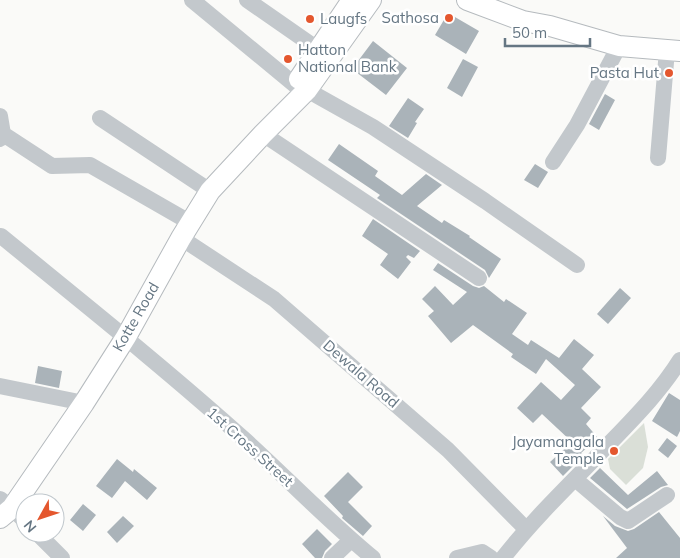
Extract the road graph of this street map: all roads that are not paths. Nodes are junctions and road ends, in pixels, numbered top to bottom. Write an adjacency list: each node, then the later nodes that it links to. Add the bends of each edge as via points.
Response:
1 (192, 0): 10 (street)
2 (247, 0): 8 (street)
3 (467, 0): 6 (main road, via 523,21)
4 (494, 0): 6 (main road, via 528,12)
5 (367, 1): 8 (main road, Kotte Road); 10 (main road, Kotte Road)
6 (550, 26): 7 (main road)
7 (619, 46): 9 (main road); 16 (street, via 577,125)
8 (319, 50): 10 (main road, Kotte Road)
9 (673, 50): 15 (street)
10 (301, 88): 13 (main road, Kotte Road); 20 (street, via 373,127)
11 (0, 116): 14 (street)
12 (100, 118): 17 (street)
13 (270, 127): 17 (main road, Kotte Road); 21 (street)
14 (2, 137): 18 (street, Dewala Road, via 52,166 90,164)
15 (658, 158)
16 (553, 162)
17 (210, 191): 18 (main road, Kotte Road)
18 (186, 230): 22 (main road, Kotte Road); 29 (street, Dewala Road, via 274,299 448,450)
19 (1, 236): 22 (street, 1st Cross Street)
20 (577, 266)
21 (479, 278)
22 (126, 337): 25 (main road, Kotte Road); 30 (street, 1st Cross Street, via 245,440)
23 (680, 360): 26 (street, via 637,415)
24 (0, 386): 25 (street)
25 (84, 404): 28 (main road, Kotte Road)
26 (575, 479): 27 (street, via 628,521); 29 (street)
27 (667, 495)
28 (9, 512)
29 (526, 529): 37 (street)
30 (351, 540): 33 (street); 34 (street, 1st Cross Street)
31 (47, 543): 32 (street)
32 (62, 558)
33 (332, 558)
34 (373, 558)
35 (457, 558): 36 (street, via 482,552)
36 (491, 558)
37 (503, 558)

